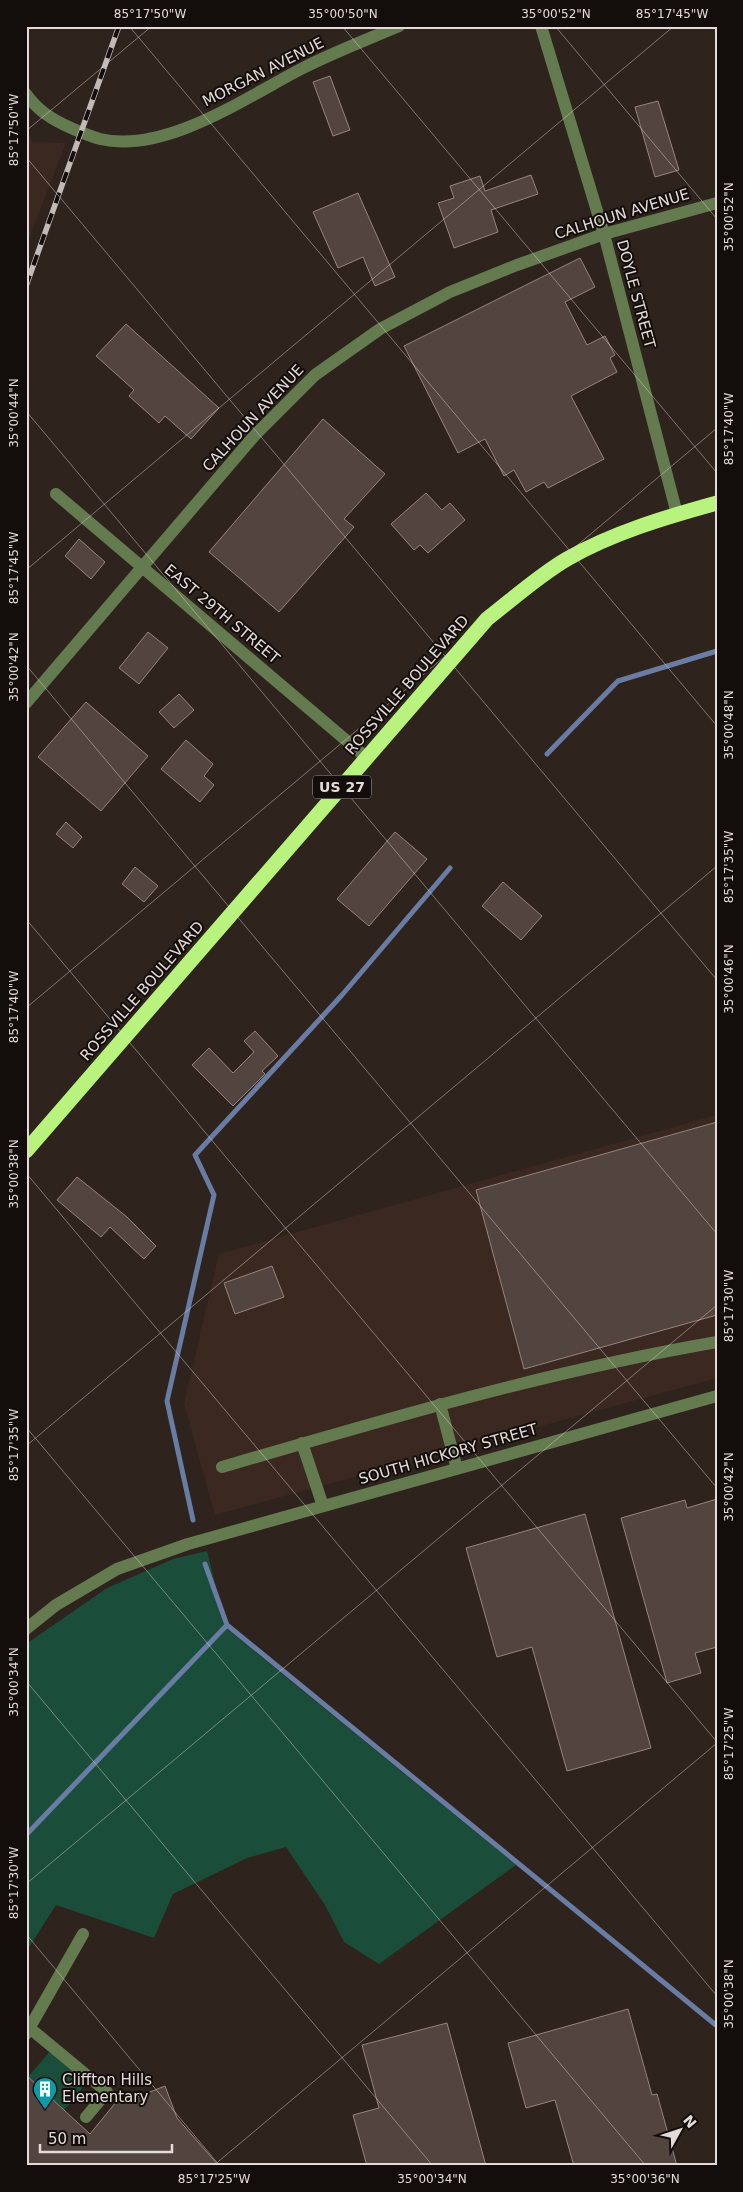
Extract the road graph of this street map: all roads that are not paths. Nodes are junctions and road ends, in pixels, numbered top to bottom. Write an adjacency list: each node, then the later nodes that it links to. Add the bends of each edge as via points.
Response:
1 (399, 26): 3 (street, MORGAN AVENUE, via 302,68 217,116 147,140 100,139 81,132 54,120 33,105)
2 (541, 26): 5 (street, DOYLE STREET)
3 (26, 94)
4 (717, 203): 5 (street, CALHOUN AVENUE)
5 (604, 234): 8 (street, DOYLE STREET); 9 (street, CALHOUN AVENUE, via 516,264 450,292 380,329 315,374 255,435)
6 (56, 494): 9 (street, EAST 29TH STREET)
7 (717, 503): 8 (highway, ROSSVILLE BOULEVARD / US 27)
8 (677, 514): 11 (highway, ROSSVILLE BOULEVARD / US 27, via 610,538 566,560 487,619)
9 (141, 568): 10 (street, CALHOUN AVENUE); 11 (street, EAST 29TH STREET)
10 (26, 703)
11 (367, 758): 12 (highway, ROSSVILLE BOULEVARD / US 27)
12 (26, 1151)
13 (717, 1342): 15 (street, via 654,1353)
14 (717, 1396): 18 (street, SOUTH HICKORY STREET)
15 (440, 1404): 16 (street); 18 (street)
16 (302, 1444): 17 (street); 19 (street)
17 (222, 1467)
18 (457, 1469): 19 (street, SOUTH HICKORY STREET)
19 (323, 1506): 20 (street, SOUTH HICKORY STREET, via 188,1544 117,1569 56,1605)
20 (26, 1628)
21 (83, 1934): 22 (street)
22 (28, 2029): 23 (street, via 107,2092)
23 (86, 2117)

